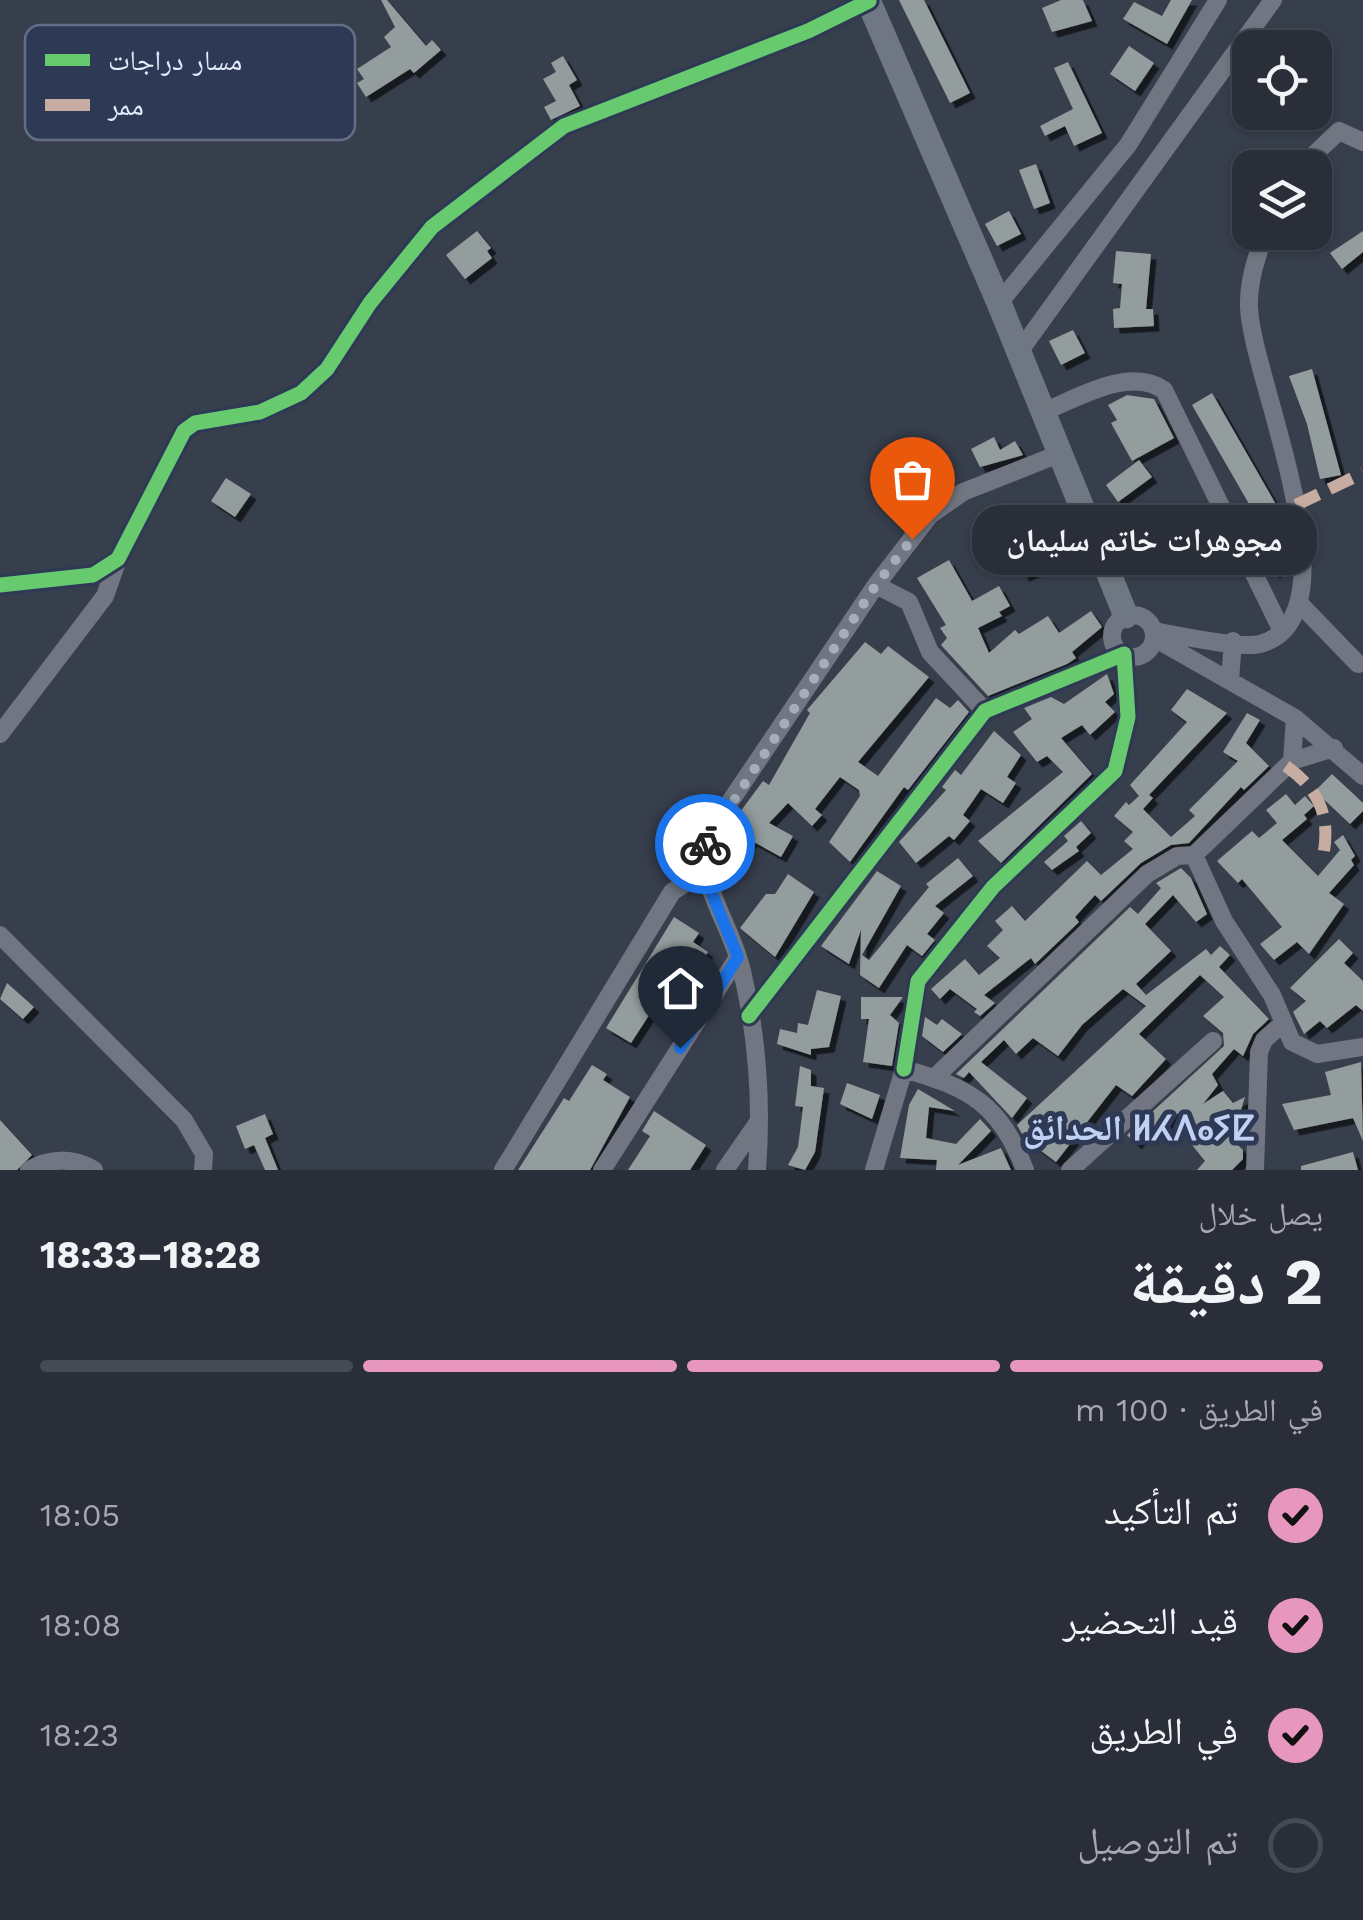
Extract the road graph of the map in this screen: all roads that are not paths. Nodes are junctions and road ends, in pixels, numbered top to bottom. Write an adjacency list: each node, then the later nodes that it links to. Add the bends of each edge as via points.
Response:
1 (1218, 0): 7 (street, via 1128,145)
2 (1273, 0): 8 (street)
3 (868, 1): 7 (street); 11 (street, via 564,126 520,156 432,227 302,393 260,412 184,430)
4 (1363, 142): 5 (street, via 1339,131)
5 (1319, 150)
6 (1259, 250): 14 (street, via 1249,306 1264,392 1300,522)
7 (1000, 303): 8 (street)
8 (1019, 352): 9 (street)
9 (1042, 412): 10 (street); 16 (street, via 1126,380 1164,390)
10 (1059, 454): 13 (street, via 963,492 930,516); 15 (street)
11 (118, 560): 12 (street, via 92,574); 24 (street, via 105,596)
12 (0, 585)
13 (876, 585): 22 (street, via 909,602 930,652); 29 (street, via 705,839)
14 (1301, 604): 16 (street); 20 (street)
15 (1126, 616): 17 (street, via 1146,620); 19 (street, via 1113,638)
16 (1282, 631): 18 (street, via 1259,645)
17 (1154, 635): 18 (street); 19 (street, via 1146,652); 21 (street)
18 (1233, 641): 21 (street)
19 (1124, 654): 22 (street); 36 (street, via 1128,717 1115,771 993,887 918,980)
20 (1358, 664)
21 (1230, 681): 23 (street)
22 (985, 711): 32 (street)
23 (1295, 718): 25 (street); 26 (street)
24 (0, 734)
25 (1334, 748): 26 (street); 27 (street)
26 (1292, 761): 28 (street)
27 (1363, 776)
28 (1194, 855): 33 (street); 37 (street, via 1177,856 1148,874)
29 (703, 872): 31 (street); 42 (street, via 672,892)
30 (0, 935): 41 (street, via 184,1120 204,1154)
31 (738, 957): 32 (street); 43 (street)
32 (749, 1016): 38 (street)
33 (1282, 1024): 35 (street, via 1302,1050); 49 (street, via 1259,1052)
34 (1213, 1041): 48 (street)
35 (1363, 1046)
36 (904, 1069): 37 (street); 46 (street)
37 (934, 1078): 47 (street, via 979,1098 1002,1120)
38 (761, 1119): 44 (street); 45 (street)
39 (28, 1170): 40 (street, via 69,1160)
40 (94, 1170)
41 (204, 1170)
42 (504, 1170)
43 (602, 1170)
44 (725, 1170)
45 (757, 1170)
46 (874, 1170)
47 (1025, 1170)
48 (1070, 1170)
49 (1254, 1170)

